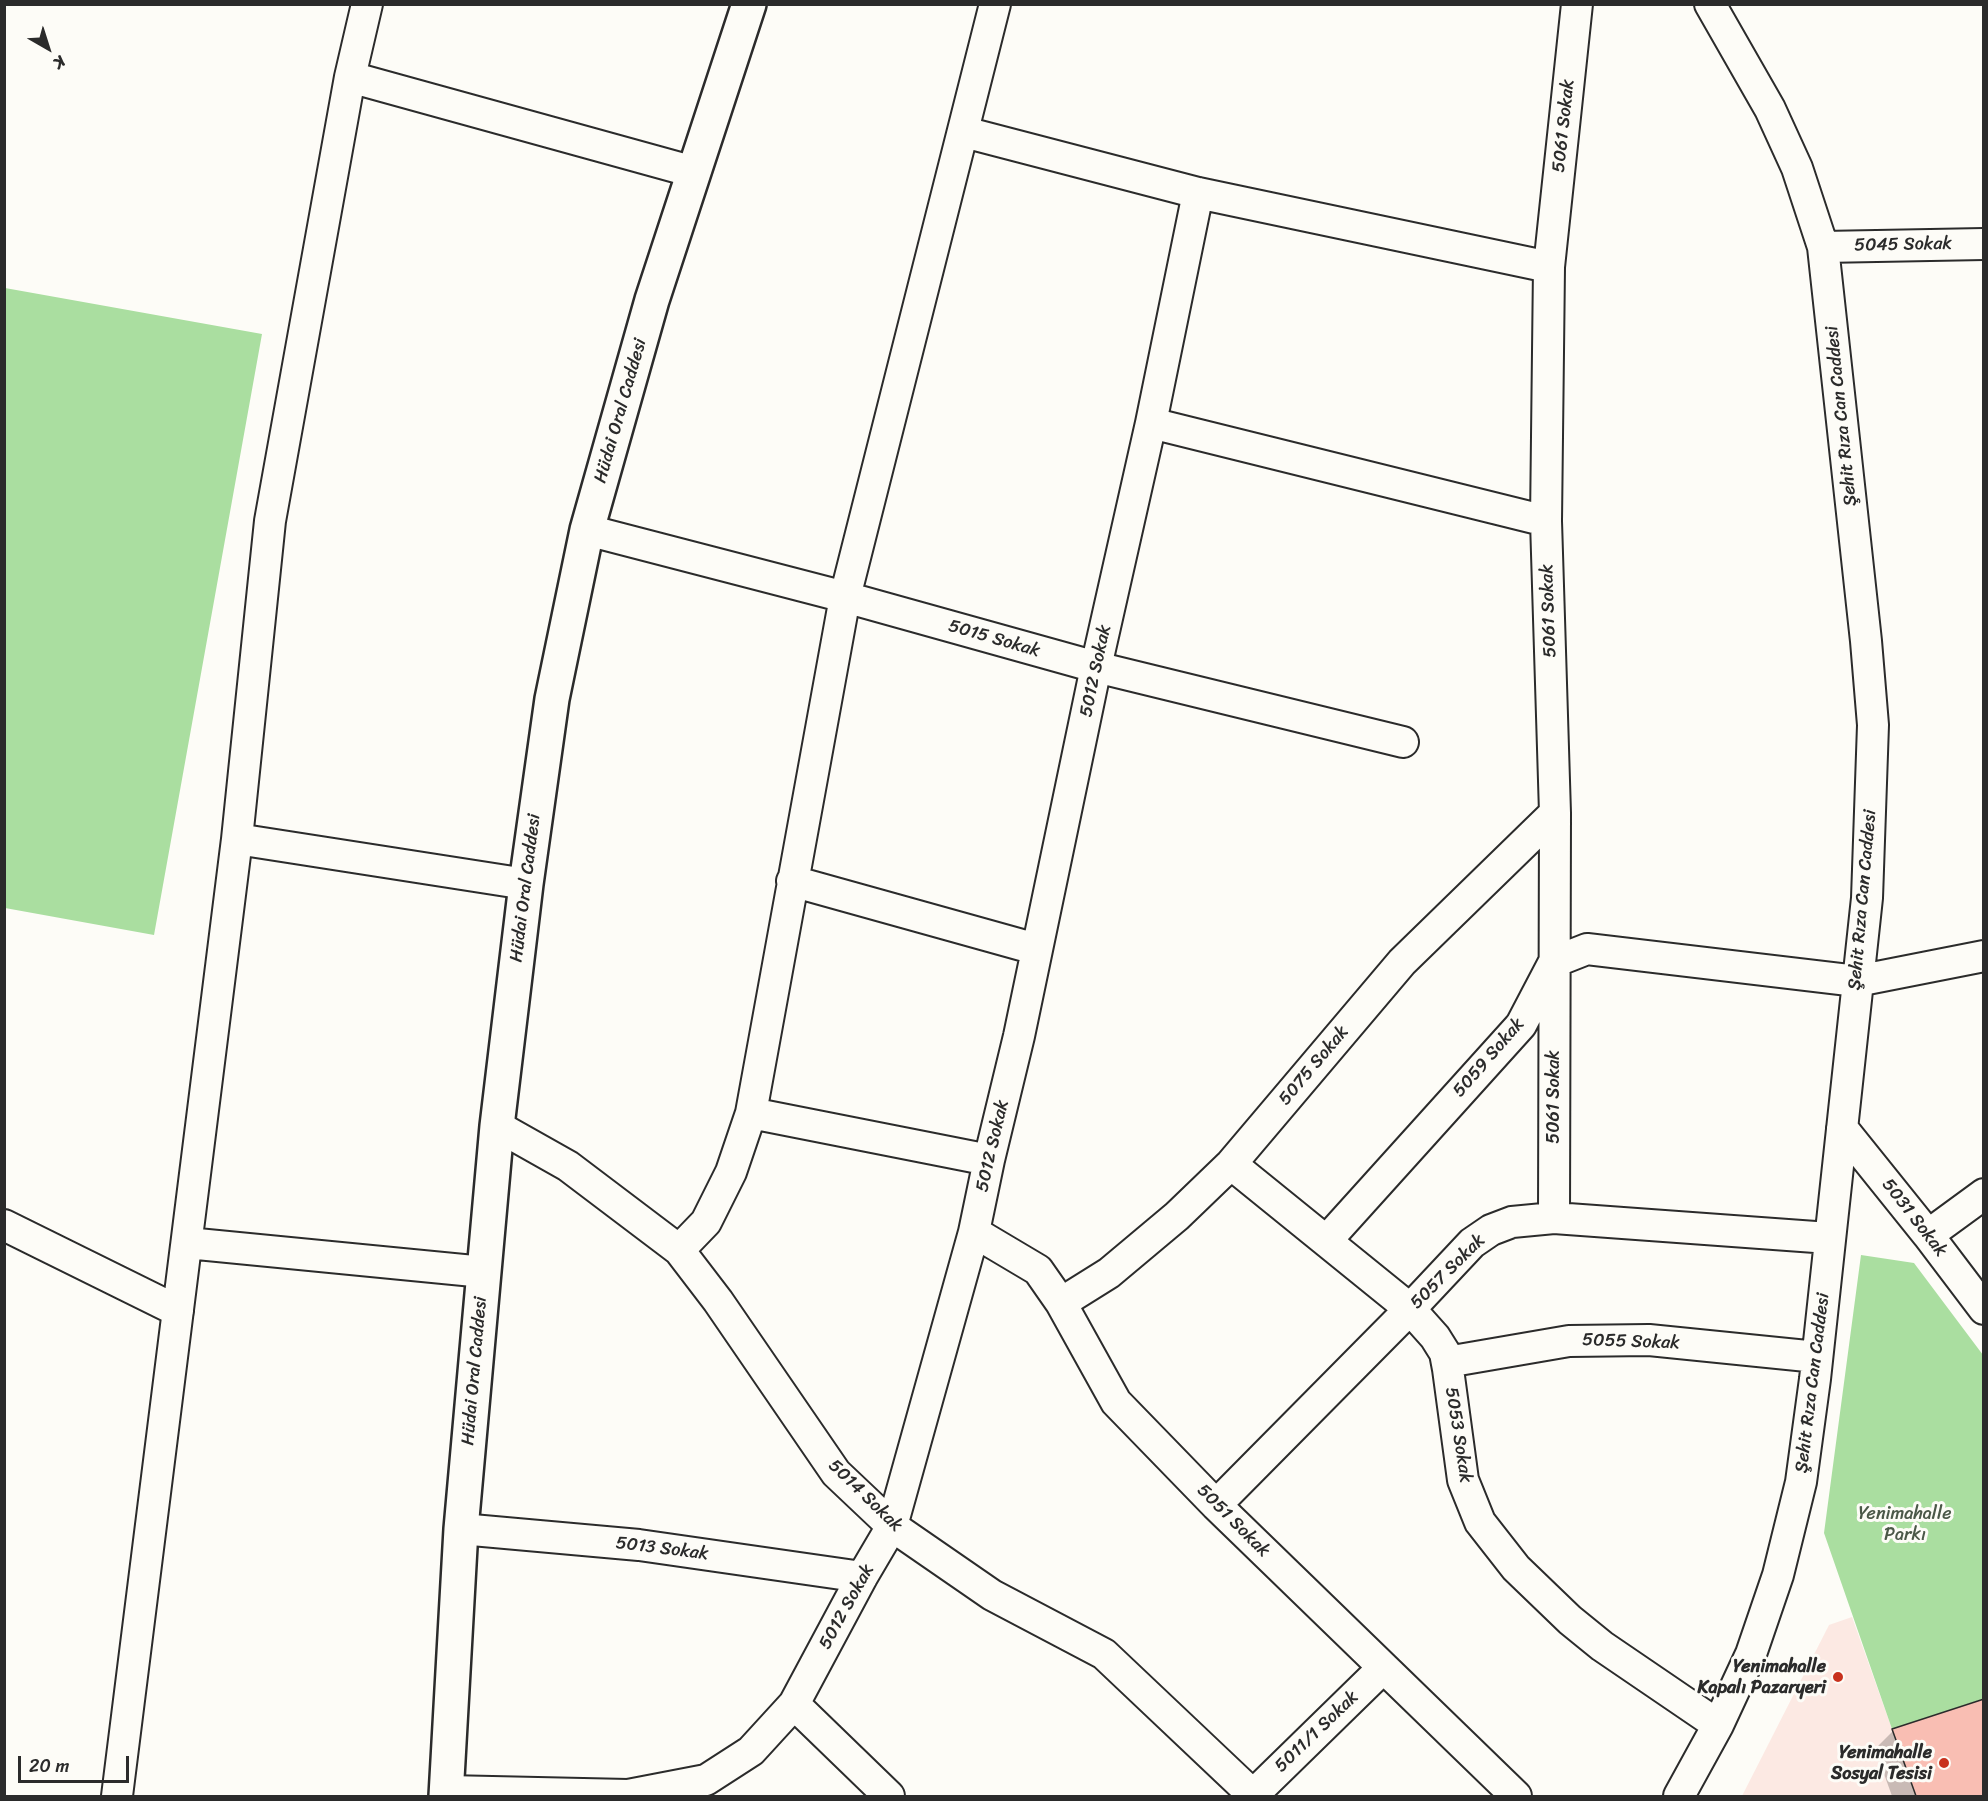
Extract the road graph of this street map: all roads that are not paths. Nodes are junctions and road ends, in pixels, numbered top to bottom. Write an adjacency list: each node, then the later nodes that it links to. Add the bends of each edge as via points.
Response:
1 (368, 4): 6 (street)
2 (749, 4): 8 (street, Hüdai Oral Caddesi)
3 (994, 4): 7 (street)
4 (1577, 4): 12 (street, 5061 Sokak)
5 (1710, 4): 11 (street, Şehit Rıza Can Caddesi, via 1770,109 1797,168)
6 (350, 77): 8 (street); 20 (street, via 270,521)
7 (964, 132): 9 (street); 16 (street)
8 (694, 172): 15 (street, Hüdai Oral Caddesi, via 652,300)
9 (1198, 193): 12 (street); 13 (street, 5012 Sokak)
10 (1983, 244): 11 (street, 5045 Sokak)
11 (1823, 247): 26 (street, Şehit Rıza Can Caddesi, via 1873,725 1867,898)
12 (1549, 267): 14 (street, 5061 Sokak)
13 (1151, 423): 14 (street); 17 (street, 5012 Sokak)
14 (1546, 521): 19 (street, 5061 Sokak)
15 (587, 530): 16 (street, 5015 Sokak); 22 (street, Hüdai Oral Caddesi, via 552,699)
16 (845, 597): 17 (street, 5015 Sokak); 21 (street)
17 (1096, 667): 18 (street, 5015 Sokak); 23 (street, 5012 Sokak)
18 (1403, 742)
19 (1555, 813): 25 (street, 5061 Sokak); 31 (street, 5075 Sokak, via 1402,962)
20 (237, 839): 22 (street); 39 (street)
21 (792, 881): 23 (street); 27 (street)
22 (526, 884): 28 (street, Hüdai Oral Caddesi)
23 (1036, 949): 30 (street, 5012 Sokak)
24 (1983, 956): 26 (street)
25 (1554, 962): 26 (street, via 1587,950); 33 (street, 5061 Sokak); 38 (street, 5059 Sokak, via 1521,1025)
26 (1857, 981): 29 (street, Şehit Rıza Can Caddesi)
27 (751, 1113): 30 (street); 40 (street, via 731,1172 706,1222)
28 (497, 1126): 40 (street, 5014 Sokak, via 568,1166); 41 (street, Hüdai Oral Caddesi)
29 (1842, 1128): 36 (street, 5031 Sokak); 37 (street, Şehit Rıza Can Caddesi)
30 (988, 1160): 35 (street, 5012 Sokak)
31 (1231, 1164): 38 (street, 5053 Sokak); 42 (street, 5075 Sokak, via 1177,1216 1108,1273)
32 (1983, 1194): 36 (street)
33 (1554, 1218): 37 (street, 5057 Sokak); 43 (street, 5057 Sokak, via 1512,1222 1491,1230 1472,1243)
34 (4, 1225): 45 (street)
35 (974, 1232): 42 (street, 5051 Sokak, via 1038,1270); 49 (street, 5012 Sokak)
36 (1928, 1235): 44 (street, 5031 Sokak)
37 (1829, 1238): 46 (street, Şehit Rıza Can Caddesi)
38 (1327, 1240): 43 (street, 5053 Sokak)
39 (187, 1243): 41 (street); 45 (street)
40 (679, 1250): 49 (street, 5014 Sokak, via 836,1473)
41 (484, 1272): 50 (street, Hüdai Oral Caddesi)
42 (1061, 1303): 48 (street, 5051 Sokak, via 1116,1402)
43 (1410, 1309): 47 (street, 5053 Sokak, via 1435,1337); 48 (street, 5057 Sokak)
44 (1983, 1309)
45 (178, 1311): 58 (street)
46 (1817, 1357): 47 (street, 5055 Sokak, via 1650,1340 1569,1341); 54 (street, Şehit Rıza Can Caddesi, via 1801,1482 1778,1575 1750,1654)
47 (1447, 1362): 54 (street, 5053 Sokak, via 1463,1480 1480,1521 1495,1542 1570,1620)
48 (1216, 1505): 52 (street, 5051 Sokak)
49 (892, 1526): 51 (street, 5012 Sokak); 57 (street, 5014 Sokak, via 992,1595 1104,1654)
50 (461, 1529): 51 (street, 5013 Sokak, via 639,1545); 55 (street, Hüdai Oral Caddesi)
51 (862, 1577): 53 (street, 5012 Sokak)
52 (1383, 1668): 57 (street, 5011/1 Sokak); 60 (street, 5051 Sokak)
53 (794, 1704): 56 (street, 5012 Sokak, via 751,1751 706,1780); 59 (street)
54 (1718, 1725): 61 (street, Şehit Rıza Can Caddesi)
55 (446, 1794): 56 (street, 5012 Sokak)
56 (628, 1796)
57 (1253, 1796)
58 (117, 1797)
59 (889, 1797)
60 (1516, 1797)
61 (1679, 1797)

